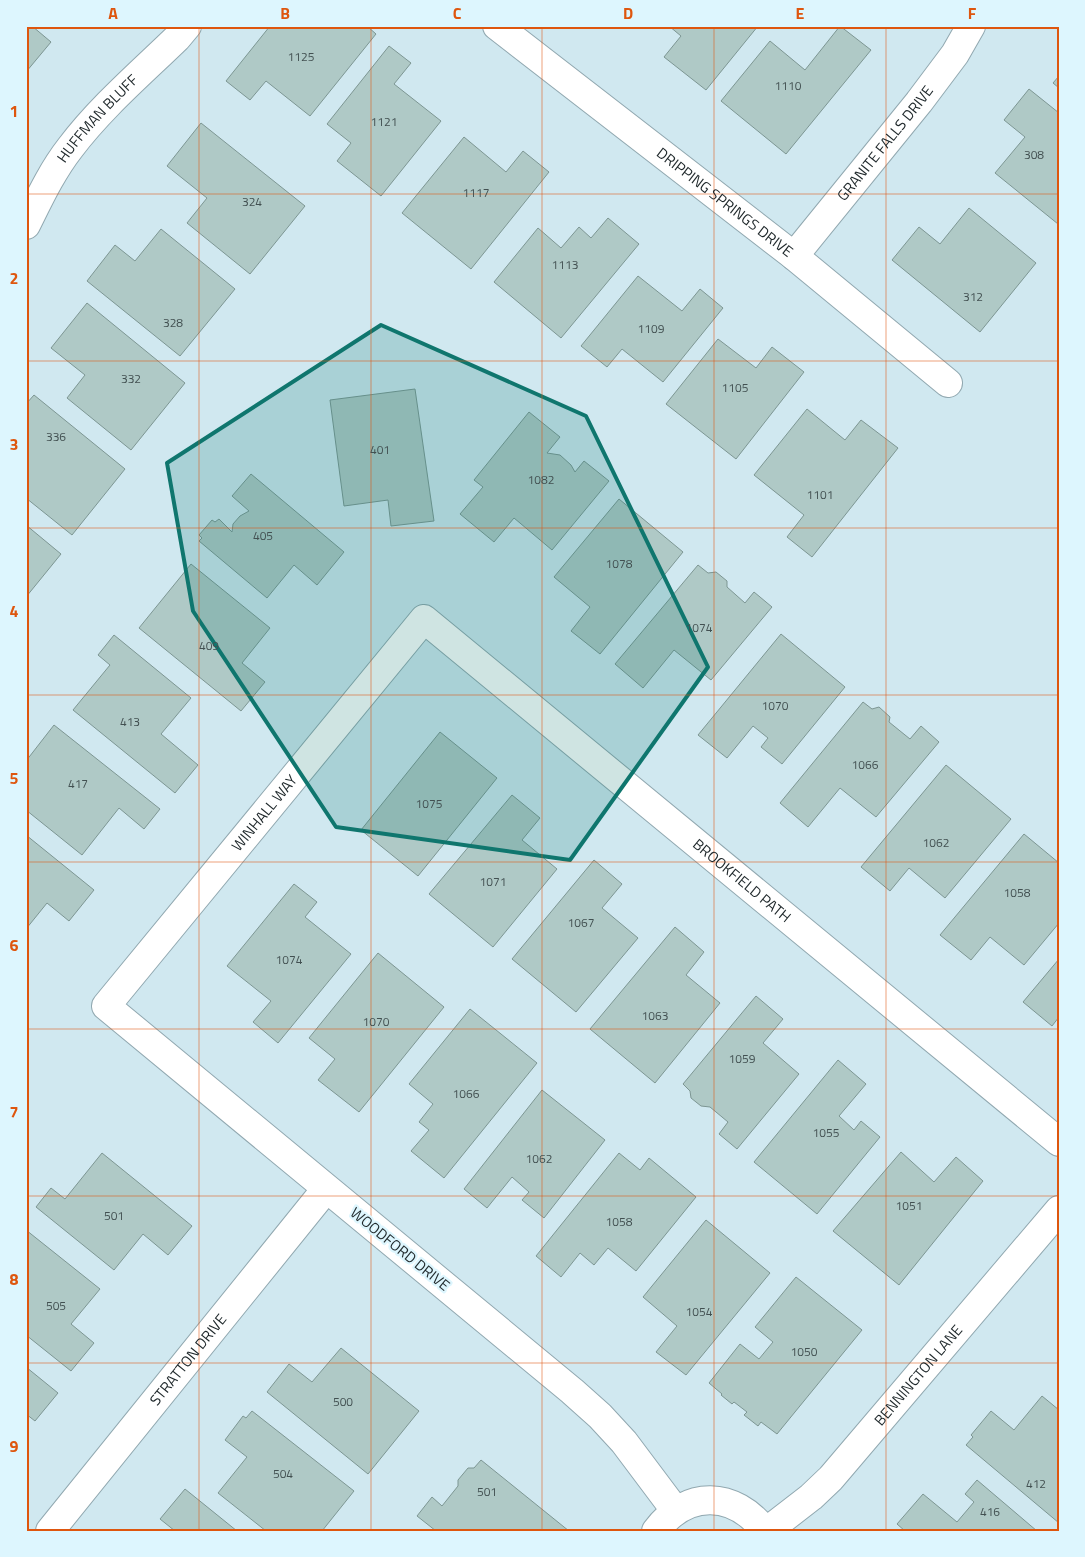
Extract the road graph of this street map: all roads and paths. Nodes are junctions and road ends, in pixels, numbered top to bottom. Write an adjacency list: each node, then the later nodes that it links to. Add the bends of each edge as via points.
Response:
1 (187, 26): 4 (street, HUFFMAN BLUFF, via 92,120 52,174)
2 (497, 26): 5 (street, DRIPPING SPRINGS DRIVE)
3 (971, 26): 5 (street, GRANITE FALLS DRIVE, via 956,54)
4 (26, 225)
5 (794, 256): 6 (street, DRIPPING SPRINGS DRIVE)
6 (948, 383)
7 (424, 619): 8 (street, WINHALL WAY); 9 (street, BROOKFIELD PATH)
8 (106, 1006): 10 (street, WOODFORD DRIVE)
9 (1059, 1142)
10 (326, 1189): 12 (street, WOODFORD DRIVE, via 600,1416); 13 (street, STRATTON DRIVE)
11 (1059, 1210): 15 (street, BENNINGTON LANE, via 831,1478)
12 (676, 1510): 14 (street); 15 (street, via 708,1500 725,1502 741,1508)
13 (50, 1531)
14 (656, 1531)
15 (766, 1531)

